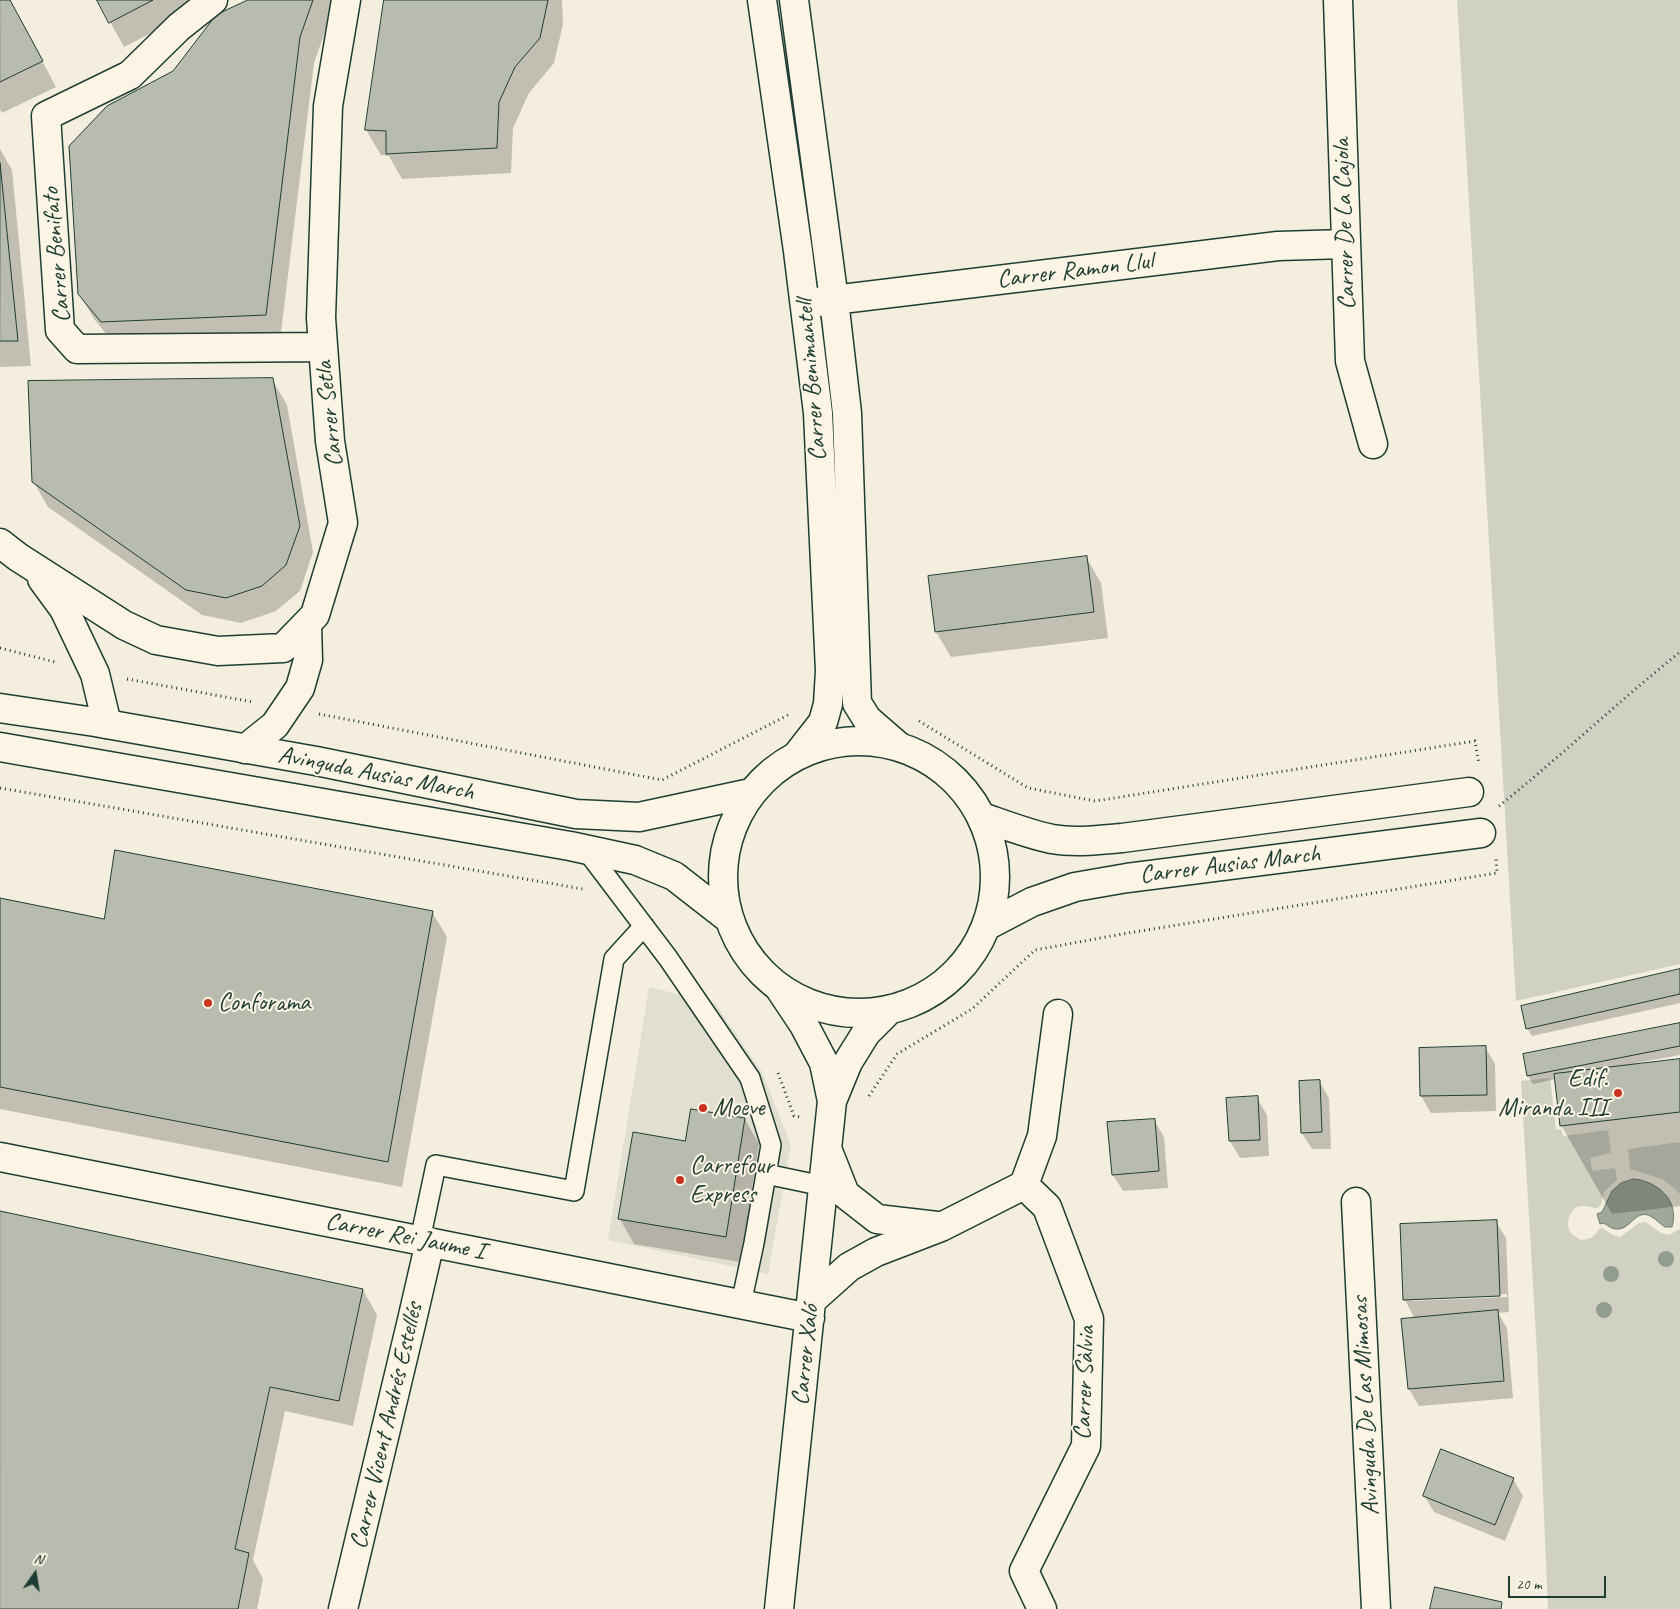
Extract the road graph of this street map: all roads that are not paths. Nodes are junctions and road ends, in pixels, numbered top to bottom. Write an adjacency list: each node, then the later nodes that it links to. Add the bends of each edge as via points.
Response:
1 (213, 0): 9 (street, Carrer Benifato, via 130,75 46,116 60,330 77,349)
2 (346, 0): 9 (street, Carrer Setla, via 328,106 321,318)
3 (762, 0): 8 (street, Carrer Benimantell)
4 (794, 0): 7 (street, Carrer Benimantell)
5 (1338, 0): 6 (street, Carrer De La Cajola)
6 (1345, 244): 7 (street, Carrer Ramon Llul, via 1278,246); 10 (street, Carrer De La Cajola, via 1350,361)
7 (834, 300): 8 (street, Carrer Ramon Llul); 16 (street, Carrer Benimantell, via 847,413 857,703 867,719)
8 (805, 304): 19 (street, Carrer Benimantell, via 818,413 830,671 828,704 823,722)
9 (323, 347): 13 (street, Carrer Setla, via 330,441 344,523 315,615)
10 (1374, 444)
11 (0, 543): 12 (street)
12 (35, 569): 13 (street, Carrer Setla, via 124,625 156,640 218,651 283,648); 15 (street, via 64,609 95,674)
13 (307, 624): 18 (street, via 308,660 300,688 275,725)
14 (0, 708): 15 (street, Avinguda Ausias March)
15 (107, 724): 18 (street, Avinguda Ausias March)
16 (897, 745): 19 (street, via 863,740 830,743); 22 (street, via 923,756 946,772 966,792)
17 (0, 747): 24 (street, Avinguda Ausias March)
18 (245, 749): 21 (street, Avinguda Ausias March, via 576,814 639,817)
19 (798, 754): 21 (street, via 772,771)
20 (1469, 792): 22 (street, Carrer Ausias March, via 1078,841 1053,839)
21 (750, 793): 25 (street, via 734,821 724,853 722,886)
22 (982, 816): 26 (street, via 992,843 996,870 995,898)
23 (1481, 833): 26 (street, Carrer Ausias March, via 1075,887 1032,902)
24 (587, 851): 25 (street, Avinguda Ausias March, via 635,860 674,876); 27 (lane)
25 (728, 918): 28 (street, via 740,945 758,969)
26 (988, 925): 29 (street, via 972,955 949,980 921,999)
27 (644, 926): 33 (lane, via 750,1078 771,1146); 38 (lane, via 614,959 574,1191 436,1165)
28 (780, 989): 29 (street, via 814,1006 851,1014); 31 (street, Carrer Xaló, via 824,1063)
29 (889, 1010): 31 (street, Carrer Xaló, via 866,1033 848,1062)
30 (1058, 1014): 34 (street, via 1042,1136)
31 (830, 1123): 35 (street, Carrer Xaló); 37 (street, via 845,1194 877,1219)
32 (0, 1157): 38 (street, Carrer Rei Jaume I)
33 (766, 1174): 35 (lane); 39 (lane)
34 (1024, 1185): 37 (street); 43 (street, Carrer Sàlvia, via 1047,1206 1089,1319 1086,1446 1024,1571)
35 (823, 1186): 40 (street, Carrer Xaló)
36 (1356, 1202): 44 (street, Avinguda De Las Mimosas)
37 (940, 1227): 40 (street, via 876,1252 849,1268)
38 (425, 1241): 39 (street, Carrer Rei Jaume I); 41 (street, Carrer Vicent Andrés Estellés, via 412,1320)
39 (741, 1304): 40 (street, Carrer Rei Jaume I)
40 (811, 1309): 42 (street, Carrer Xaló)
41 (343, 1609)
42 (779, 1609)
43 (1042, 1609)
44 (1376, 1609)

